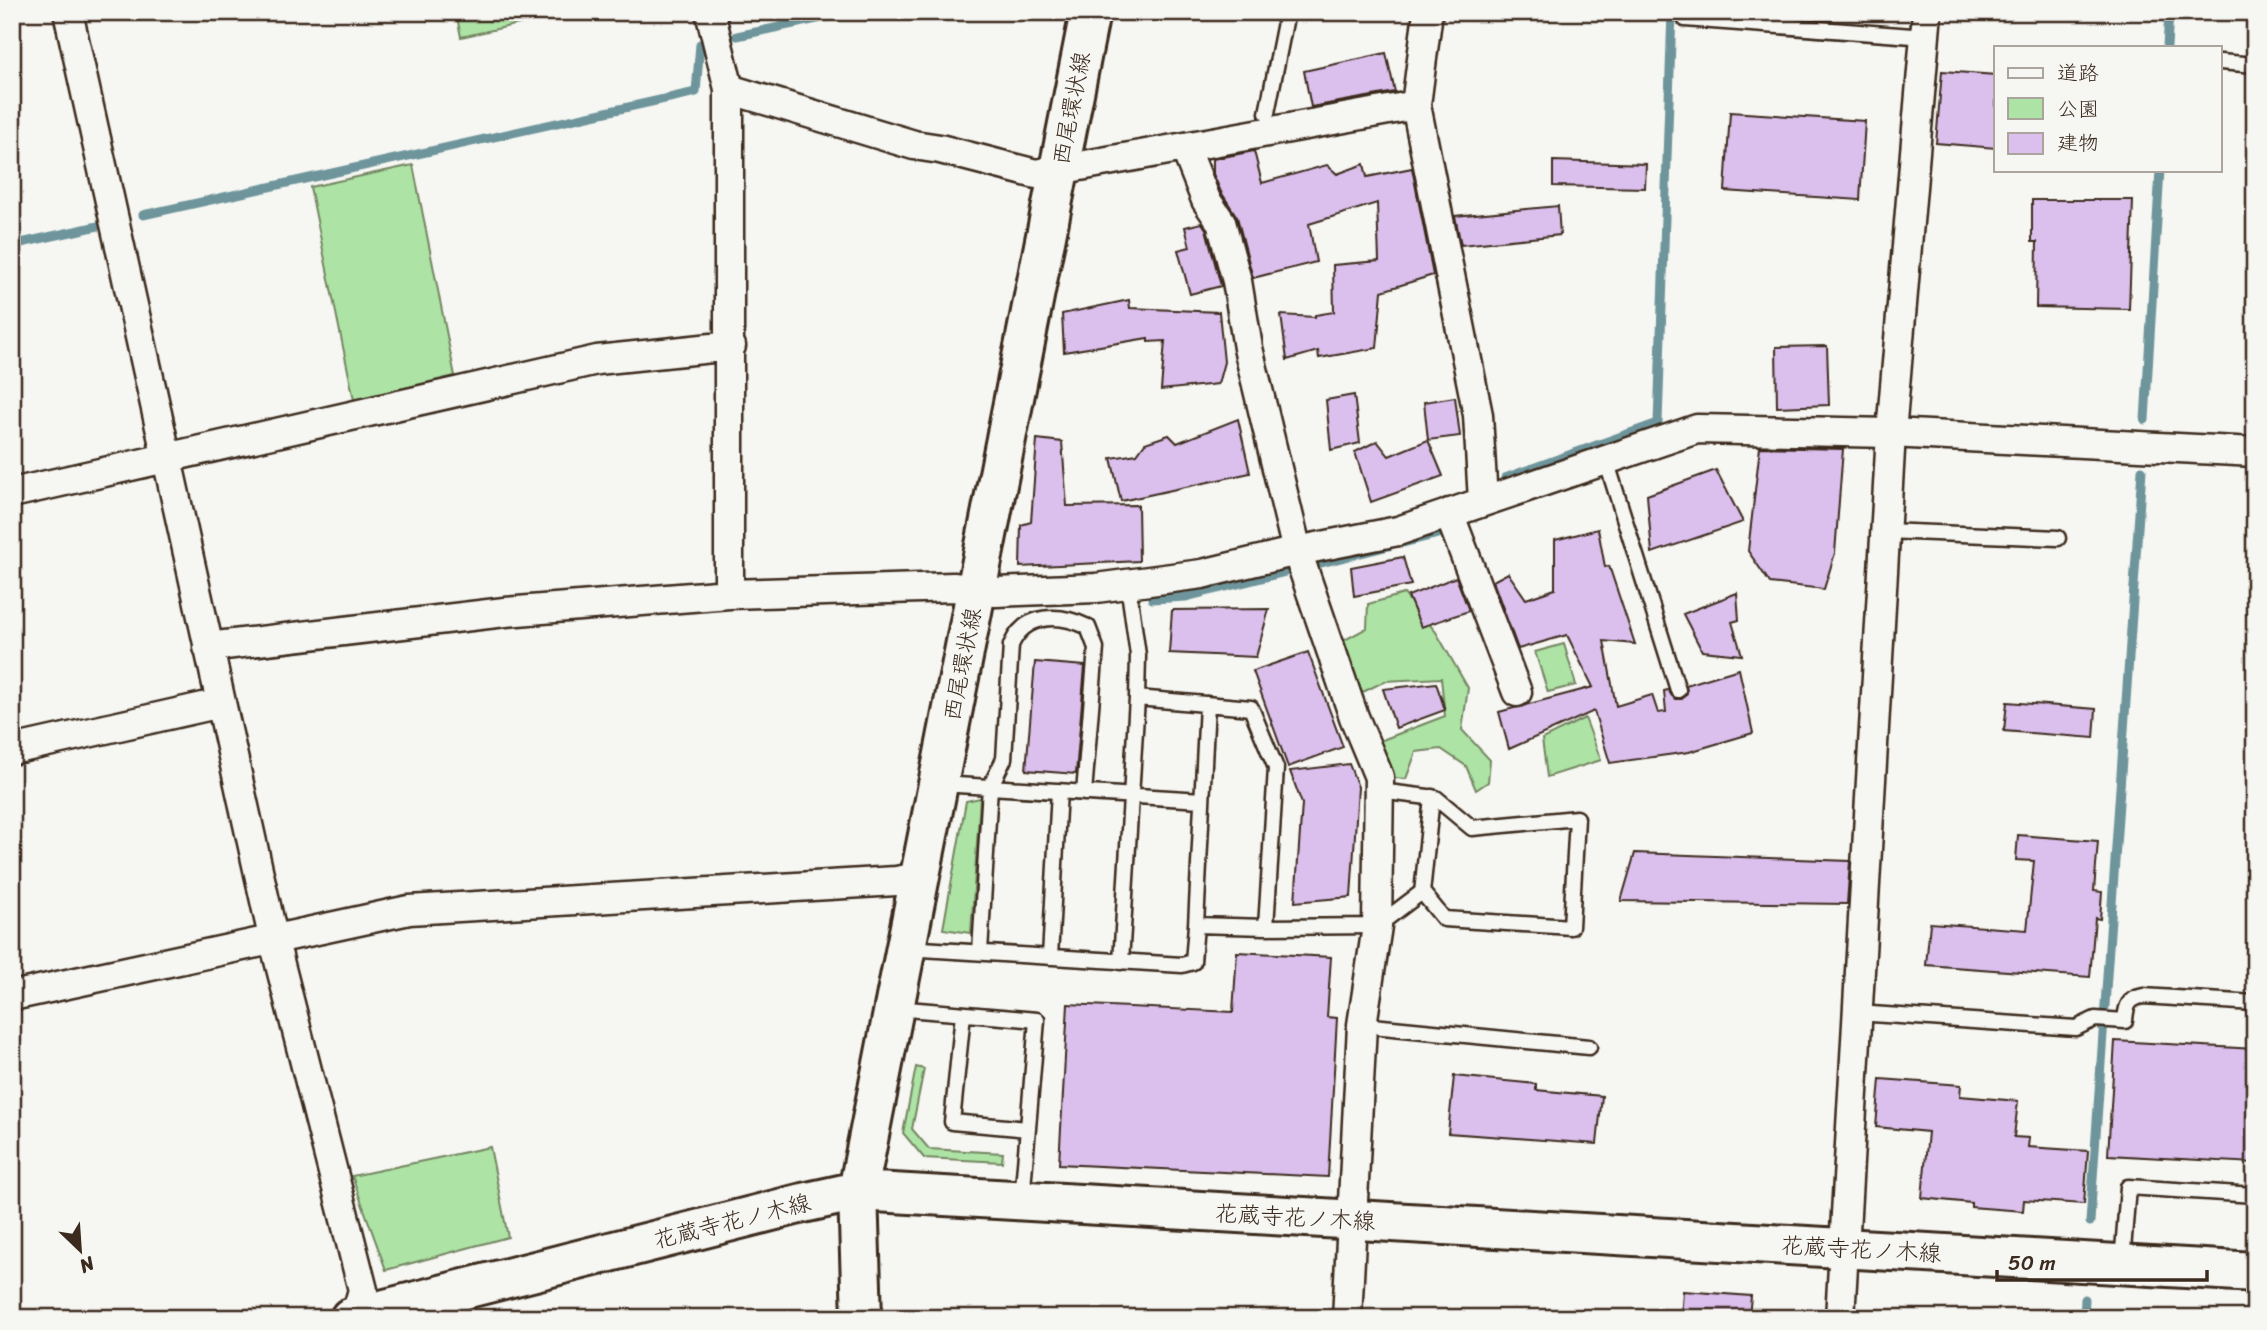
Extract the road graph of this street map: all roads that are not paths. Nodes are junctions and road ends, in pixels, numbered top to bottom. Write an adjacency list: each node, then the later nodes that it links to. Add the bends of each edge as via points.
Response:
1 (68, 12): 18 (street)
2 (710, 12): 10 (street)
3 (1090, 12): 14 (main road, 西尾環状線)
4 (1286, 12): 12 (lane)
5 (1427, 12): 11 (street)
6 (1685, 19): 7 (lane)
7 (1926, 25): 16 (street)
8 (2222, 62): 9 (lane)
9 (2255, 65)
10 (729, 89): 14 (street, via 914,145 1036,174); 15 (street)
11 (1416, 105): 13 (street); 21 (street, via 1478,415)
12 (1267, 113)
13 (1185, 147): 14 (street); 25 (street, via 1206,200 1222,222)
14 (1059, 169): 27 (main road, 西尾環状線)
15 (731, 346): 18 (street, via 597,360); 28 (street)
16 (1891, 433): 17 (street); 19 (street, via 1697,429); 23 (street)
17 (2255, 453)
18 (165, 458): 20 (street); 29 (street)
19 (1606, 460): 21 (street); 30 (lane)
20 (12, 493)
21 (1483, 501): 22 (street)
22 (1449, 513): 25 (street); 31 (street)
23 (1885, 531): 24 (lane); 57 (street)
24 (2058, 538)
25 (1302, 566): 26 (street); 39 (street, via 1379,777)
26 (1128, 584): 27 (street, via 996,592); 32 (lane, via 1138,655)
27 (976, 589): 28 (street); 36 (main road, 西尾環状線)
28 (729, 594): 29 (street, via 505,612)
29 (208, 647): 33 (street)
30 (1678, 690)
31 (1517, 692)
32 (1137, 698): 34 (lane); 41 (lane)
33 (221, 703): 35 (street); 49 (street)
34 (1208, 704): 43 (lane); 48 (lane, via 1251,708 1276,768)
35 (12, 750)
36 (939, 784): 37 (lane); 44 (main road, 西尾環状線)
37 (990, 787): 38 (lane); 40 (lane, via 1004,759 1011,645 1016,634 1036,618 1076,621 1088,627 1096,648); 51 (lane)
38 (1059, 791): 40 (lane); 52 (lane)
39 (1379, 791): 42 (lane); 47 (street)
40 (1084, 793): 41 (lane)
41 (1131, 795): 43 (lane); 53 (lane)
42 (1432, 797): 45 (lane); 45 (lane, via 1472,828 1577,818 1570,927 1444,919)
43 (1202, 800): 46 (lane)
44 (919, 877): 49 (street, via 409,909); 50 (main road, 西尾環状線)
45 (1422, 893): 47 (lane)
46 (1195, 925): 48 (lane); 53 (lane, via 1193,962)
47 (1377, 926): 48 (lane); 59 (street)
48 (1266, 927)
49 (273, 937): 54 (street); 69 (street, via 363,1290)
50 (905, 948): 51 (lane); 56 (main road, 西尾環状線)
51 (980, 953): 52 (lane)
52 (1050, 957): 53 (lane)
53 (1121, 961)
54 (12, 996)
55 (2255, 1003): 57 (lane, via 2143,996 2126,1006 2125,1021 2102,1019 2076,1028)
56 (893, 1008): 58 (lane); 62 (main road, 西尾環状線)
57 (1857, 1013): 66 (street)
58 (963, 1014): 61 (lane, via 1037,1020); 61 (lane, via 952,1122)
59 (1362, 1025): 60 (lane); 65 (street)
60 (1589, 1046)
61 (1028, 1129): 64 (lane)
62 (858, 1191): 64 (main road, 花蔵寺花ノ木線); 69 (main road, 花蔵寺花ノ木線); 70 (main road, 西尾環状線)
63 (2255, 1195): 67 (lane, via 2128,1187)
64 (1022, 1201): 65 (main road, 花蔵寺花ノ木線)
65 (1352, 1221): 66 (main road, 花蔵寺花ノ木線); 71 (street)
66 (1844, 1248): 67 (main road, 花蔵寺花ノ木線); 72 (street)
67 (2122, 1265): 68 (main road, 花蔵寺花ノ木線)
68 (2255, 1272)
69 (354, 1317)
70 (862, 1318)
71 (1347, 1318)
72 (1840, 1318)

